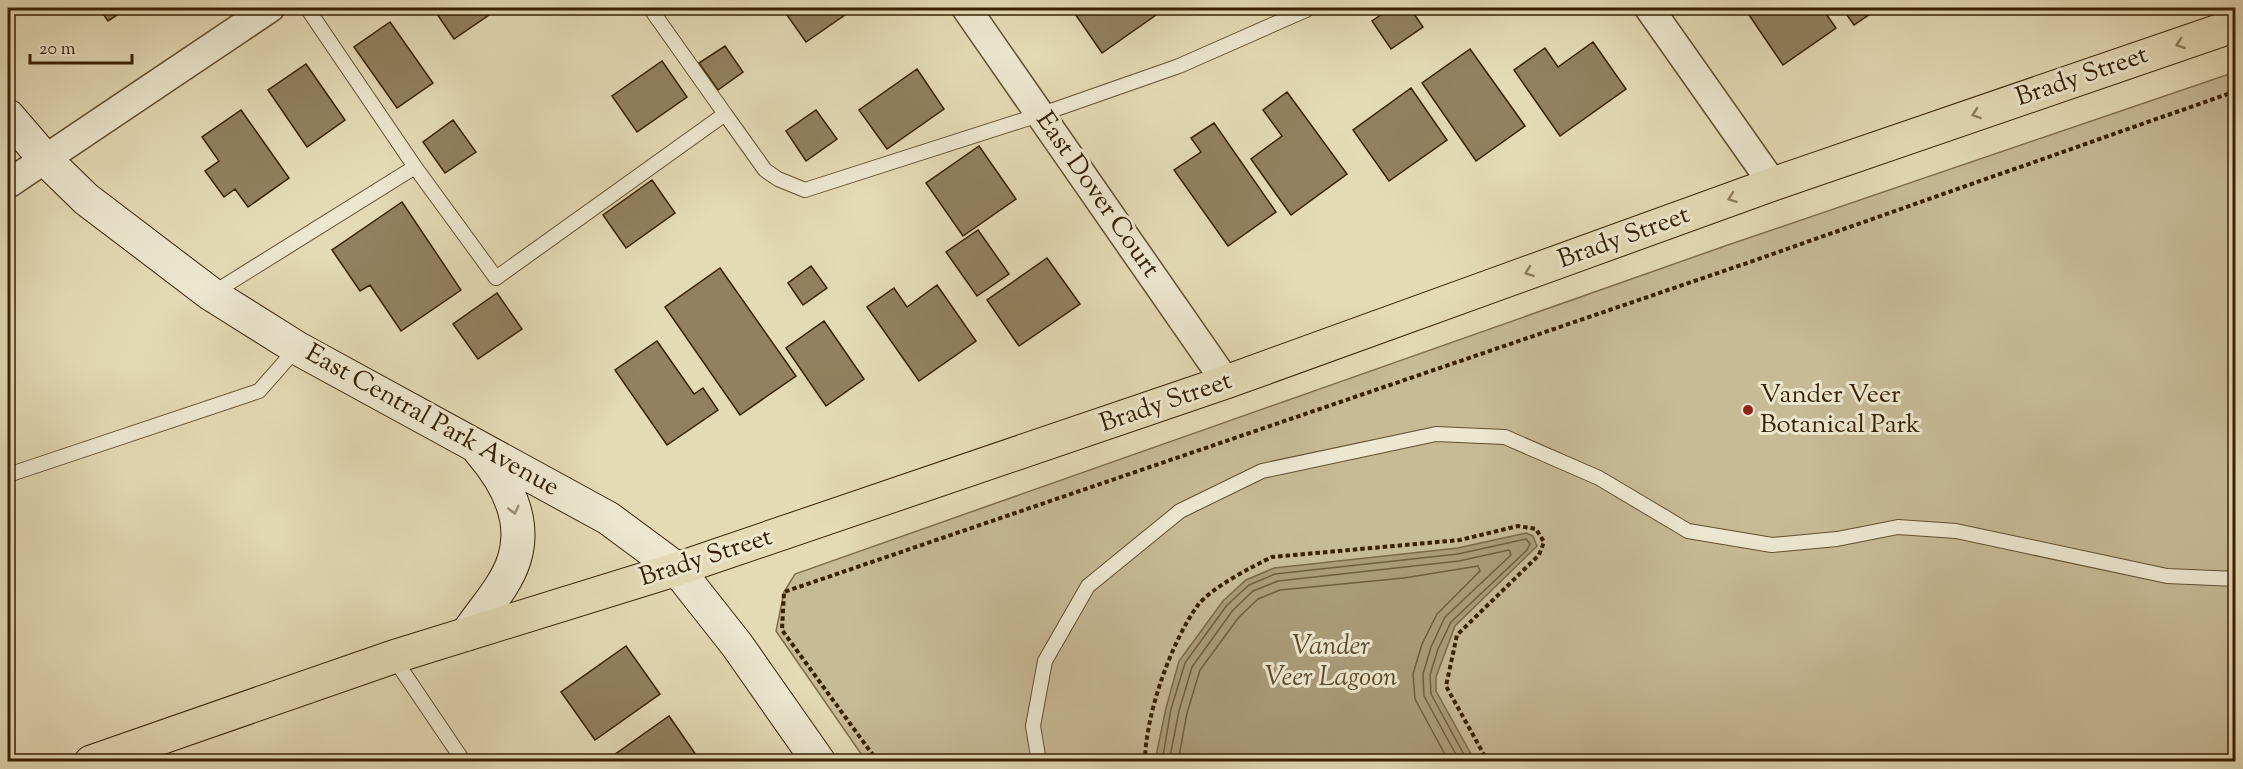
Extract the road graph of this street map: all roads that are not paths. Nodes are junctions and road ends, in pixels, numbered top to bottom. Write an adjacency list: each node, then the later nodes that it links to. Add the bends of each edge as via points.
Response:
1 (270, 8): 11 (street)
2 (306, 8): 12 (lane)
3 (650, 8): 8 (lane)
4 (966, 8): 9 (street, East Dover Court)
5 (1308, 8): 9 (lane, via 1179,66)
6 (1649, 8): 14 (street)
7 (2235, 25): 14 (highway, Brady Street, one-way to 14)
8 (725, 114): 9 (lane, via 765,170 806,190); 12 (lane, via 496,278)
9 (1042, 114): 17 (street, East Dover Court)
10 (8, 116): 11 (street, East Central Park Avenue)
11 (45, 159): 13 (street); 15 (street, East Central Park Avenue, via 86,199)
12 (415, 167): 15 (lane)
13 (8, 184)
14 (1773, 184): 17 (highway, Brady Street, one-way to 17)
15 (211, 294): 16 (street, East Central Park Avenue)
16 (297, 348): 18 (street, East Central Park Avenue); 19 (lane, via 259,391)
17 (1226, 382): 20 (highway, Brady Street)
18 (473, 443): 20 (street, East Central Park Avenue, via 608,518); 22 (street, one-way to 22, via 498,472 513,504 520,536 514,562)
19 (8, 475)
20 (677, 569): 22 (highway, Brady Street); 26 (street, East Central Park Avenue, via 730,635)
21 (2235, 579): 27 (lane, via 2167,576 1956,531 1898,527 1837,539 1772,545 1688,531 1599,478 1506,437 1436,434 1262,471 1180,511 1088,586 1045,661 1034,726)
22 (467, 634): 23 (highway, Brady Street)
23 (393, 657): 24 (highway, Brady Street); 25 (lane)
24 (91, 762)
25 (464, 762)
26 (819, 762)
27 (1039, 762)

